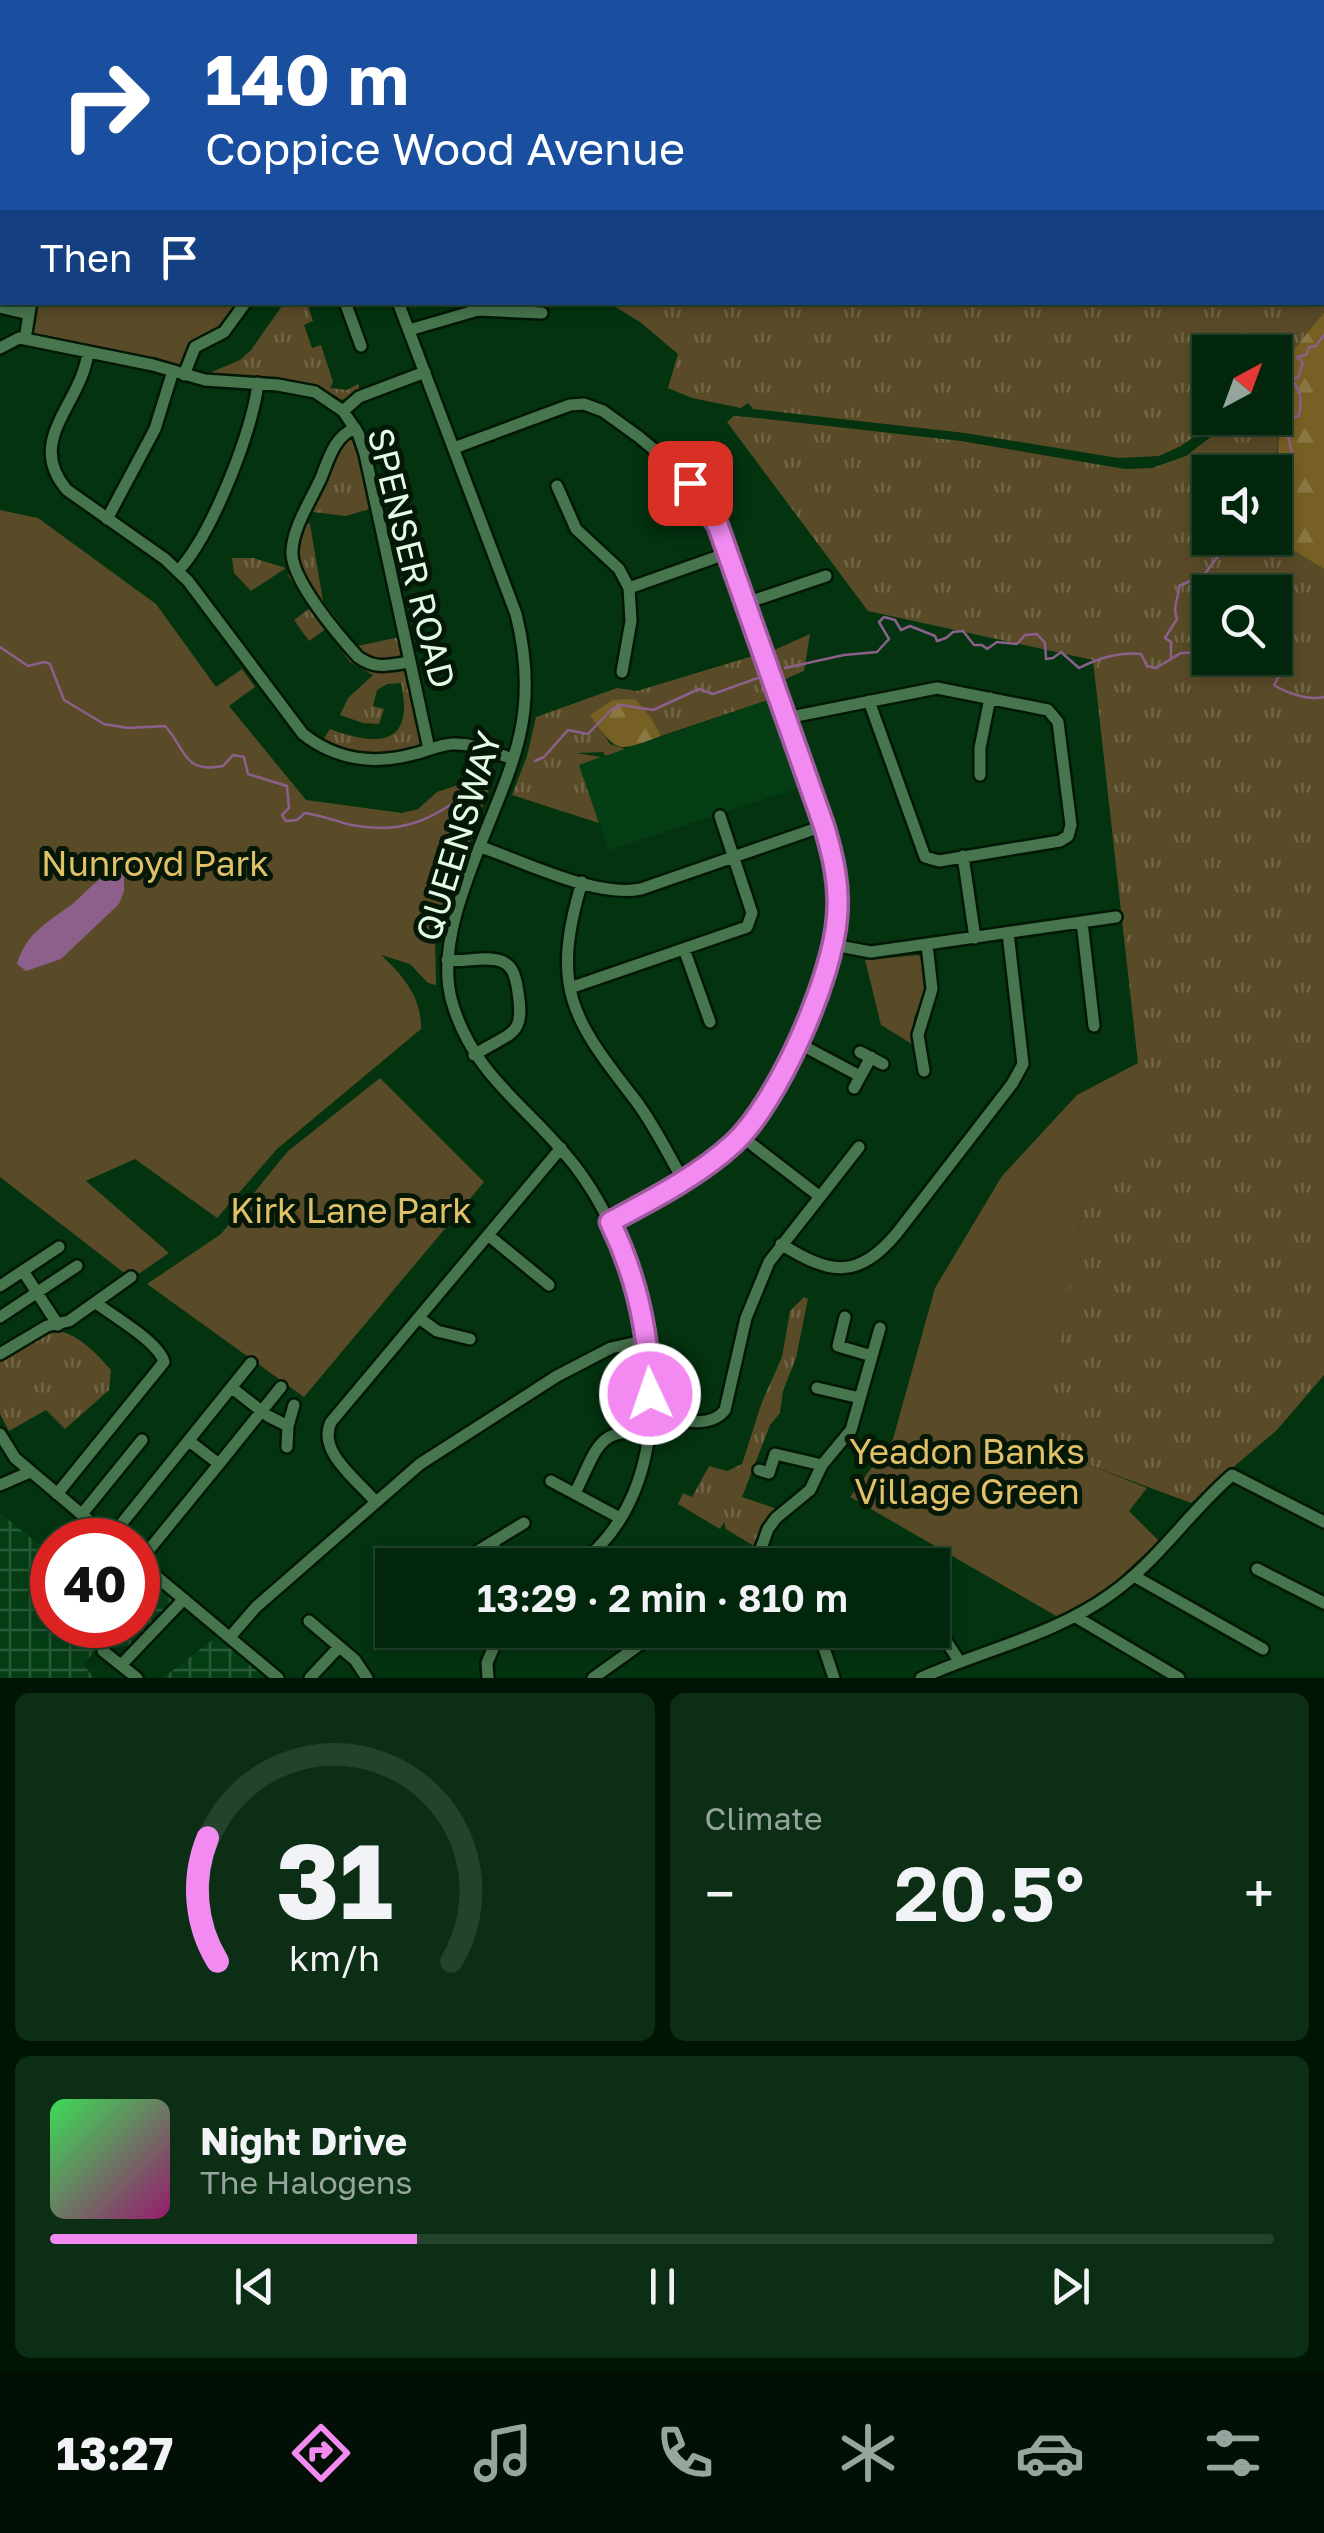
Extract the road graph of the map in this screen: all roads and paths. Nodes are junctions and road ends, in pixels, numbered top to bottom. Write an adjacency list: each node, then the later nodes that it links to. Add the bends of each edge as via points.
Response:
1 (244, 305): 14 (street, via 224,332 196,347)
2 (346, 305): 10 (street)
3 (399, 305): 8 (street, QUEENSWAY)
4 (478, 306): 7 (street); 8 (street)
5 (0, 307): 6 (street)
6 (30, 308): 9 (street)
7 (542, 312)
8 (409, 330): 13 (street, QUEENSWAY)
9 (25, 339): 11 (street); 12 (street, SPENSER ROAD)
10 (361, 346)
11 (0, 348)
12 (88, 352): 14 (street, SPENSER ROAD); 20 (street, via 52,441 50,464 67,490)
13 (424, 372): 16 (street, via 358,397); 18 (street, QUEENSWAY)
14 (179, 373): 15 (street, SPENSER ROAD); 20 (street)
15 (258, 383): 16 (street, SPENSER ROAD, via 315,392); 22 (street, via 235,464)
16 (343, 411): 17 (street, SPENSER ROAD)
17 (355, 428): 26 (street, SPENSER ROAD); 26 (street, via 331,453 294,542 293,565 358,657 383,667)
18 (454, 448): 21 (street, via 570,405 593,407 682,473 708,508); 32 (street, QUEENSWAY, via 522,645 525,705)
19 (557, 486): 24 (street, via 576,529)
20 (108, 519): 22 (street)
21 (728, 553): 24 (street); 25 (street)
22 (178, 571): 31 (street, via 310,739 366,760)
23 (826, 576): 25 (street)
24 (629, 588): 27 (street)
25 (746, 602): 30 (street)
26 (410, 662): 31 (street, SPENSER ROAD)
27 (622, 672)
28 (990, 698): 29 (street, via 937,688); 33 (street); 37 (street, via 1056,716 1071,830 1060,841)
29 (868, 700): 30 (street); 37 (street, via 922,854 934,861)
30 (786, 718): 35 (street)
31 (429, 749): 32 (street, via 476,746)
32 (512, 759): 36 (street, QUEENSWAY)
33 (980, 776)
34 (720, 816): 38 (street)
35 (824, 826): 38 (street); 45 (street, via 836,876)
36 (481, 847): 39 (street); 47 (street, QUEENSWAY)
37 (963, 856): 43 (street)
38 (734, 857): 39 (street, via 630,891); 46 (street, via 750,922)
39 (582, 882): 48 (street, via 568,937)
40 (1116, 917): 41 (street)
41 (1082, 922): 42 (street); 50 (street)
42 (1008, 933): 43 (street); 62 (street, via 1023,1064 1012,1084 876,1256 849,1267 822,1267)
43 (975, 938): 44 (street)
44 (927, 944): 45 (street, via 870,952); 54 (street, via 933,983 918,1026)
45 (833, 945): 51 (street)
46 (684, 949): 48 (street); 49 (street)
47 (447, 960): 52 (street, QUEENSWAY, via 452,1004); 52 (street, via 497,960 516,978 520,1024)
48 (570, 988): 58 (street, via 593,1046)
49 (710, 1022)
50 (1094, 1026)
51 (796, 1042): 53 (street, via 857,1082); 55 (street)
52 (474, 1055): 57 (street, QUEENSWAY)
53 (871, 1058)
54 (924, 1071)
55 (742, 1136): 58 (street); 59 (street)
56 (859, 1147): 59 (street)
57 (561, 1148): 60 (street, QUEENSWAY); 61 (street)
58 (683, 1180): 60 (street)
59 (819, 1196): 62 (street)
60 (610, 1222): 77 (street, QUEENSWAY, via 636,1284)
61 (488, 1235): 67 (street); 73 (street)
62 (781, 1244): 87 (street, via 746,1318 719,1417 698,1422)
63 (59, 1246): 65 (street)
64 (77, 1266): 69 (street)
65 (23, 1271): 68 (street); 69 (street)
66 (130, 1278): 70 (street)
67 (549, 1285)
68 (0, 1286)
69 (37, 1292): 71 (street); 74 (street)
70 (96, 1303): 74 (street); 101 (street, via 164,1362)
71 (0, 1316)
72 (845, 1317): 79 (street, via 838,1346)
73 (419, 1318): 76 (street, via 436,1332); 102 (street, via 326,1432 326,1445)
74 (58, 1324): 78 (street)
75 (880, 1328): 79 (street)
76 (470, 1339)
77 (647, 1340): 87 (street, QUEENSWAY); 102 (street, via 610,1348 558,1376)
78 (0, 1354)
79 (872, 1356): 84 (street)
80 (252, 1364): 82 (street)
81 (280, 1387): 86 (street)
82 (232, 1388): 86 (street); 92 (street)
83 (817, 1388): 84 (street)
84 (860, 1398): 95 (street, via 851,1430)
85 (294, 1405): 88 (street)
86 (262, 1411): 88 (street); 94 (street)
87 (650, 1415): 90 (street, QUEENSWAY)
88 (288, 1426): 93 (street)
89 (0, 1434): 97 (street)
90 (647, 1434): 100 (street, via 610,1434); 106 (street, QUEENSWAY)
91 (142, 1440): 103 (street)
92 (190, 1441): 94 (street); 105 (street)
93 (287, 1446)
94 (219, 1464): 109 (street)
95 (822, 1465): 96 (street, via 775,1454 769,1472); 114 (street, via 803,1498 776,1518)
96 (758, 1470)
97 (30, 1472): 99 (street); 101 (street)
98 (551, 1482): 106 (street)
99 (0, 1485)
100 (578, 1487)
101 (58, 1494): 103 (street)
102 (374, 1500): 122 (street)
103 (82, 1514): 104 (street)
104 (87, 1518)
105 (128, 1518)
106 (620, 1518): 113 (street, QUEENSWAY)
107 (524, 1522): 110 (street)
108 (1324, 1522): 116 (street, via 1232,1475)
109 (160, 1535)
110 (491, 1543): 111 (street); 112 (street)
111 (483, 1548)
112 (495, 1548)
113 (598, 1548)
114 (761, 1548)
115 (1257, 1569): 118 (street)
116 (1134, 1576): 120 (street); 128 (street)
117 (160, 1579): 119 (street)
118 (1322, 1597)
119 (184, 1598): 122 (street); 131 (street)
120 (1076, 1617): 130 (street); 140 (street)
121 (309, 1621): 124 (street)
122 (230, 1638): 133 (street)
123 (950, 1646): 130 (street)
124 (339, 1647): 134 (street); 135 (street)
125 (494, 1648): 136 (street)
126 (635, 1648): 137 (street)
127 (824, 1648): 138 (street)
128 (1262, 1649)
129 (103, 1651): 131 (street)
130 (960, 1660): 139 (street)
131 (122, 1664): 132 (street)
132 (137, 1678)
133 (278, 1678)
134 (310, 1678)
135 (367, 1678)
136 (488, 1678)
137 (593, 1678)
138 (834, 1678)
139 (921, 1678)
140 (1179, 1678)

